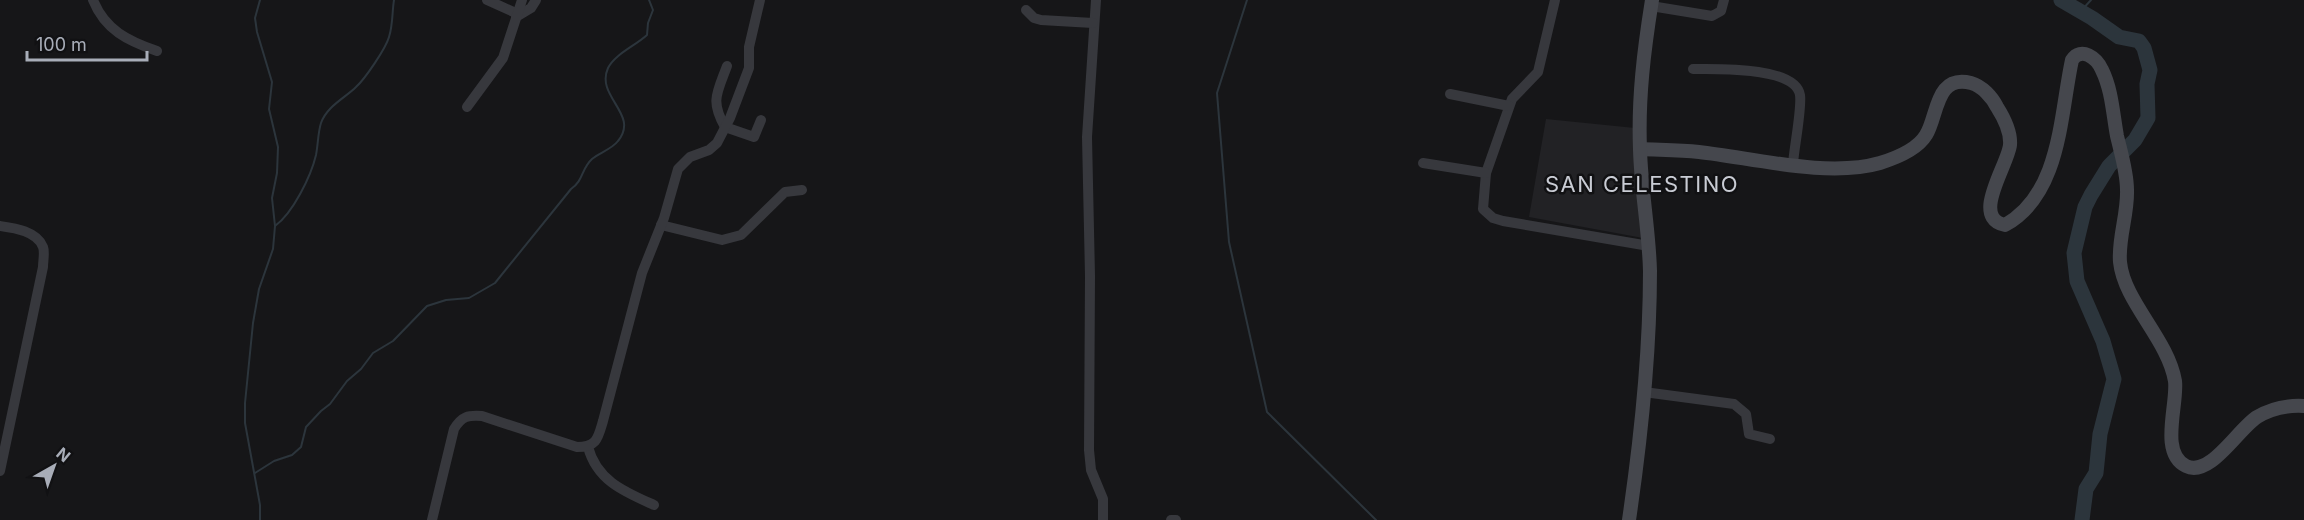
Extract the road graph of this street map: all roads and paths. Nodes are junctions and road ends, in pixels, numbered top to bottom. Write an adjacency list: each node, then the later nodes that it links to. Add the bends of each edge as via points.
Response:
1 (93, 0): 13 (street, via 99,14 119,34)
2 (487, 0): 11 (street)
3 (522, 0): 11 (street)
4 (536, 0): 11 (street)
5 (760, 0): 20 (street, via 749,47 749,68)
6 (1096, 0): 12 (street)
7 (1554, 0): 17 (street, via 1538,72)
8 (1724, 0): 9 (street, via 1721,11 1712,16)
9 (1651, 3): 21 (street, via 1640,79)
10 (1026, 10): 12 (street, via 1041,20)
11 (517, 16): 18 (street, via 504,58)
12 (1093, 23): 38 (street, via 1087,137 1089,450 1091,470 1103,499)
13 (157, 51)
14 (727, 66): 20 (street, via 715,96 717,112)
15 (1693, 69): 23 (street, via 1757,72 1792,82 1800,97)
16 (1450, 94): 17 (street)
17 (1509, 106): 24 (street)
18 (467, 107)
19 (761, 120): 20 (street, via 754,137)
20 (725, 127): 27 (street, via 717,143 690,157 678,169)
21 (1640, 149): 23 (street); 29 (street)
22 (1423, 163): 24 (street)
23 (1793, 164): 31 (street, via 1857,168 1907,151 1926,135 1942,91 1958,83 1970,83 1994,101 2010,138 2005,165 1990,196 1993,219 2005,225 2022,212 2049,170 2072,60 2082,53 2090,55 2102,69 2127,187 2120,262 2175,379 2171,437 2175,454 2187,467 2205,466 2255,418 2272,409)
24 (1486, 173): 29 (street, via 1483,209 1493,218)
25 (802, 190): 27 (street, via 785,192 732,239)
26 (0, 215): 28 (street)
27 (661, 225): 34 (street, via 642,273 600,432)
28 (4, 226): 33 (street, via 34,237 43,247 43,267)
29 (1649, 246): 30 (street)
30 (1644, 392): 32 (street, via 1734,404 1746,414 1749,434); 41 (street)
31 (2304, 406)
32 (1770, 439)
33 (3, 442): 35 (street)
34 (588, 447): 36 (street, via 596,468 612,484); 37 (street, via 469,415 454,429)
35 (0, 471)
36 (654, 505)
37 (432, 520)
38 (1103, 520)
39 (1172, 520): 40 (street)
40 (1176, 520)
41 (1629, 520)

